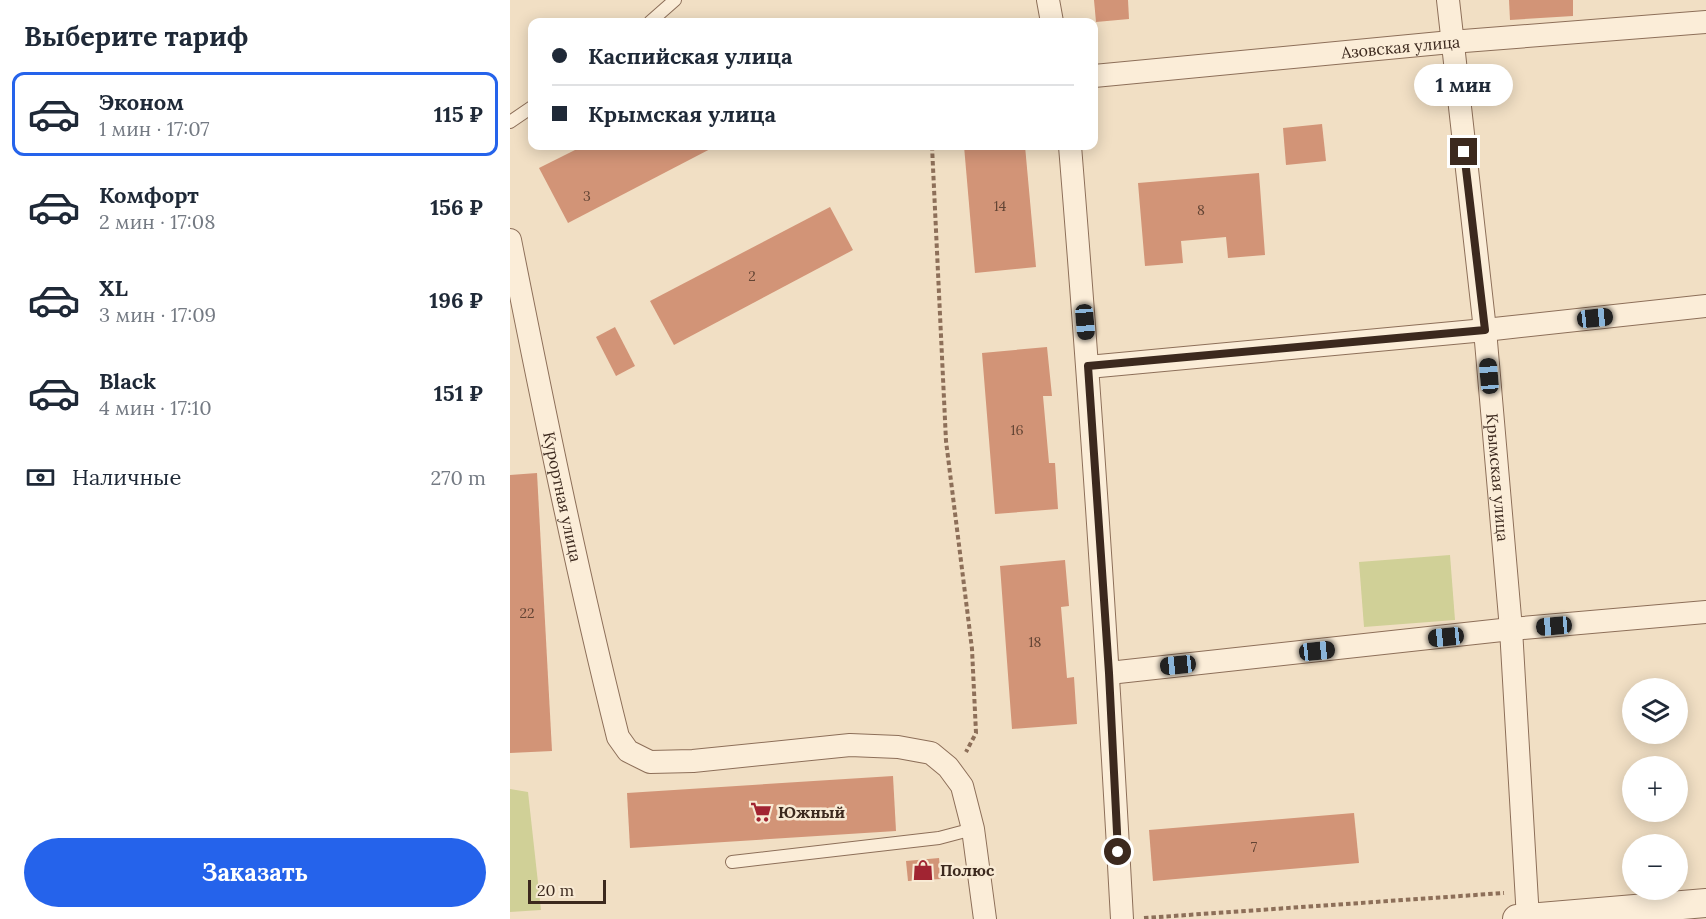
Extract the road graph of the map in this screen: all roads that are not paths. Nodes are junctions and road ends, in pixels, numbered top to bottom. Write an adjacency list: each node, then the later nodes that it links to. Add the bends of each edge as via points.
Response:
1 (675, 0): 4 (lane)
2 (1047, 0): 5 (street)
3 (1448, 0): 7 (street, Крымская улица)
4 (655, 18)
5 (1052, 18)
6 (1706, 22): 7 (street, Азовская улица)
7 (1452, 42): 8 (street, Азовская улица); 14 (street, Крымская улица)
8 (1098, 76)
9 (528, 110): 10 (lane)
10 (510, 122)
11 (1070, 150): 15 (street)
12 (510, 240): 19 (street, Курортная улица, via 590,625 618,737 628,751 650,762 850,745 931,753 962,786)
13 (1706, 306): 14 (street)
14 (1485, 330): 15 (street); 17 (street, Крымская улица)
15 (1088, 366): 18 (street)
16 (1706, 612): 17 (street)
17 (1511, 630): 18 (street); 22 (street, Крымская улица)
18 (1109, 673): 24 (street)
19 (973, 830): 20 (lane, via 939,838); 23 (street)
20 (732, 862)
21 (1706, 903): 22 (street)
22 (1525, 912)
23 (985, 919)
24 (1122, 919)

